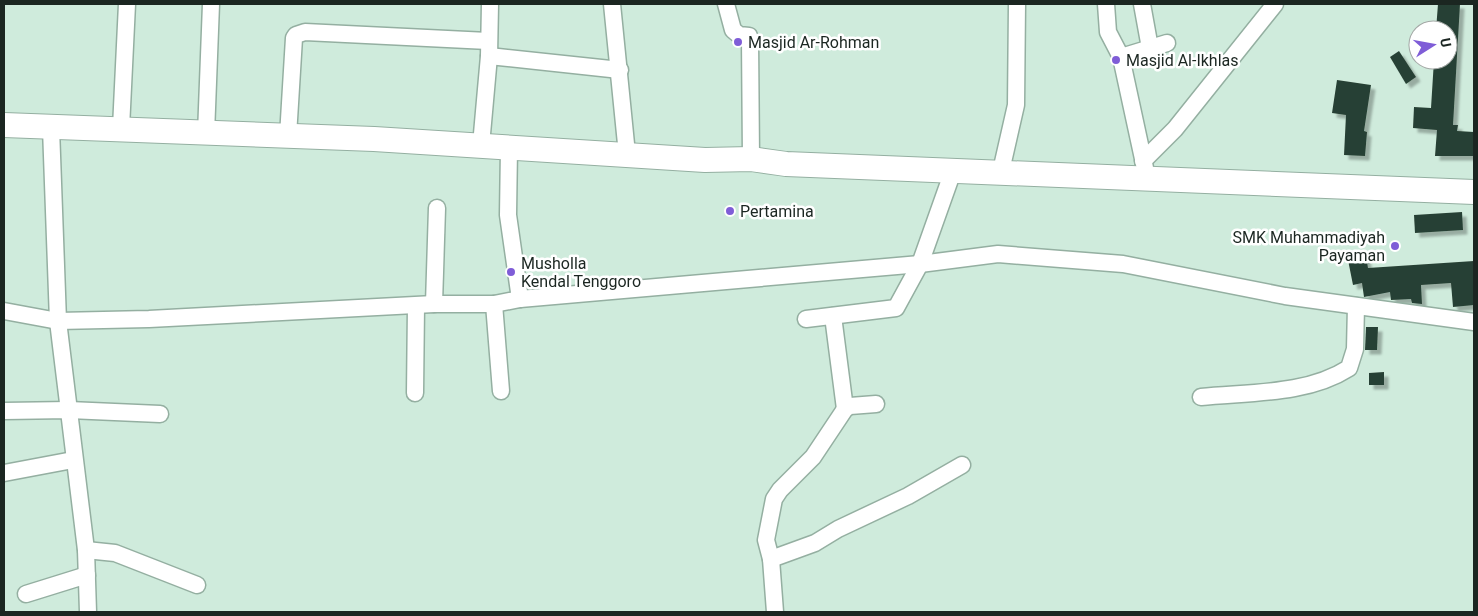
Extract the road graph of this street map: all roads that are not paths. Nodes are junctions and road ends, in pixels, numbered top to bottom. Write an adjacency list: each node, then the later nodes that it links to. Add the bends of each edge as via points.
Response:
1 (127, 4): 17 (street)
2 (211, 4): 18 (street)
3 (490, 4): 12 (street)
4 (612, 4): 14 (street)
5 (726, 4): 23 (street, via 733,30 750,39)
6 (1017, 4): 26 (street, via 1016,105)
7 (1106, 4): 13 (street, via 1108,32)
8 (1142, 4): 11 (street)
9 (1274, 4): 24 (street)
10 (1167, 43): 11 (street)
11 (1150, 48): 13 (street)
12 (489, 49): 14 (street); 19 (street, via 305,32 296,35); 20 (street)
13 (1121, 57): 24 (street)
14 (620, 70): 22 (street)
15 (4, 125): 16 (highway)
16 (51, 128): 17 (highway); 38 (street)
17 (121, 128): 18 (highway)
18 (206, 134): 19 (highway)
19 (288, 136): 20 (highway)
20 (481, 145): 21 (highway)
21 (509, 148): 22 (highway); 30 (street, via 508,215)
22 (627, 154): 23 (highway, via 705,160)
23 (751, 159): 25 (highway, via 786,164)
24 (1146, 170): 26 (highway); 27 (highway)
25 (953, 171): 26 (highway); 29 (street)
26 (1001, 171)
27 (1474, 192)
28 (437, 208): 31 (street)
29 (920, 264): 30 (street); 34 (street, via 998,254 1123,264 1285,296); 36 (street, via 896,308)
30 (520, 299): 32 (street)
31 (434, 304): 32 (street); 33 (street)
32 (494, 304): 40 (street)
33 (416, 306): 38 (street); 41 (street)
34 (1356, 306): 39 (street); 42 (street, via 1355,349 1349,368 1337,376 1304,387)
35 (4, 311): 38 (street)
36 (833, 316): 37 (street); 44 (street)
37 (806, 319)
38 (58, 321): 45 (street)
39 (1474, 322)
40 (501, 390)
41 (415, 393)
42 (1201, 397)
43 (876, 404): 44 (street)
44 (845, 409): 52 (street, via 814,457 774,499 766,540)
45 (69, 410): 46 (street); 47 (street); 48 (street)
46 (4, 411)
47 (160, 414)
48 (73, 460): 50 (street); 51 (street)
49 (962, 465): 52 (street, via 814,543)
50 (4, 474)
51 (86, 550): 53 (street); 54 (street, via 115,553)
52 (771, 559): 57 (street)
53 (87, 575): 55 (street); 56 (street)
54 (197, 585)
55 (26, 594)
56 (88, 612)
57 (775, 612)

